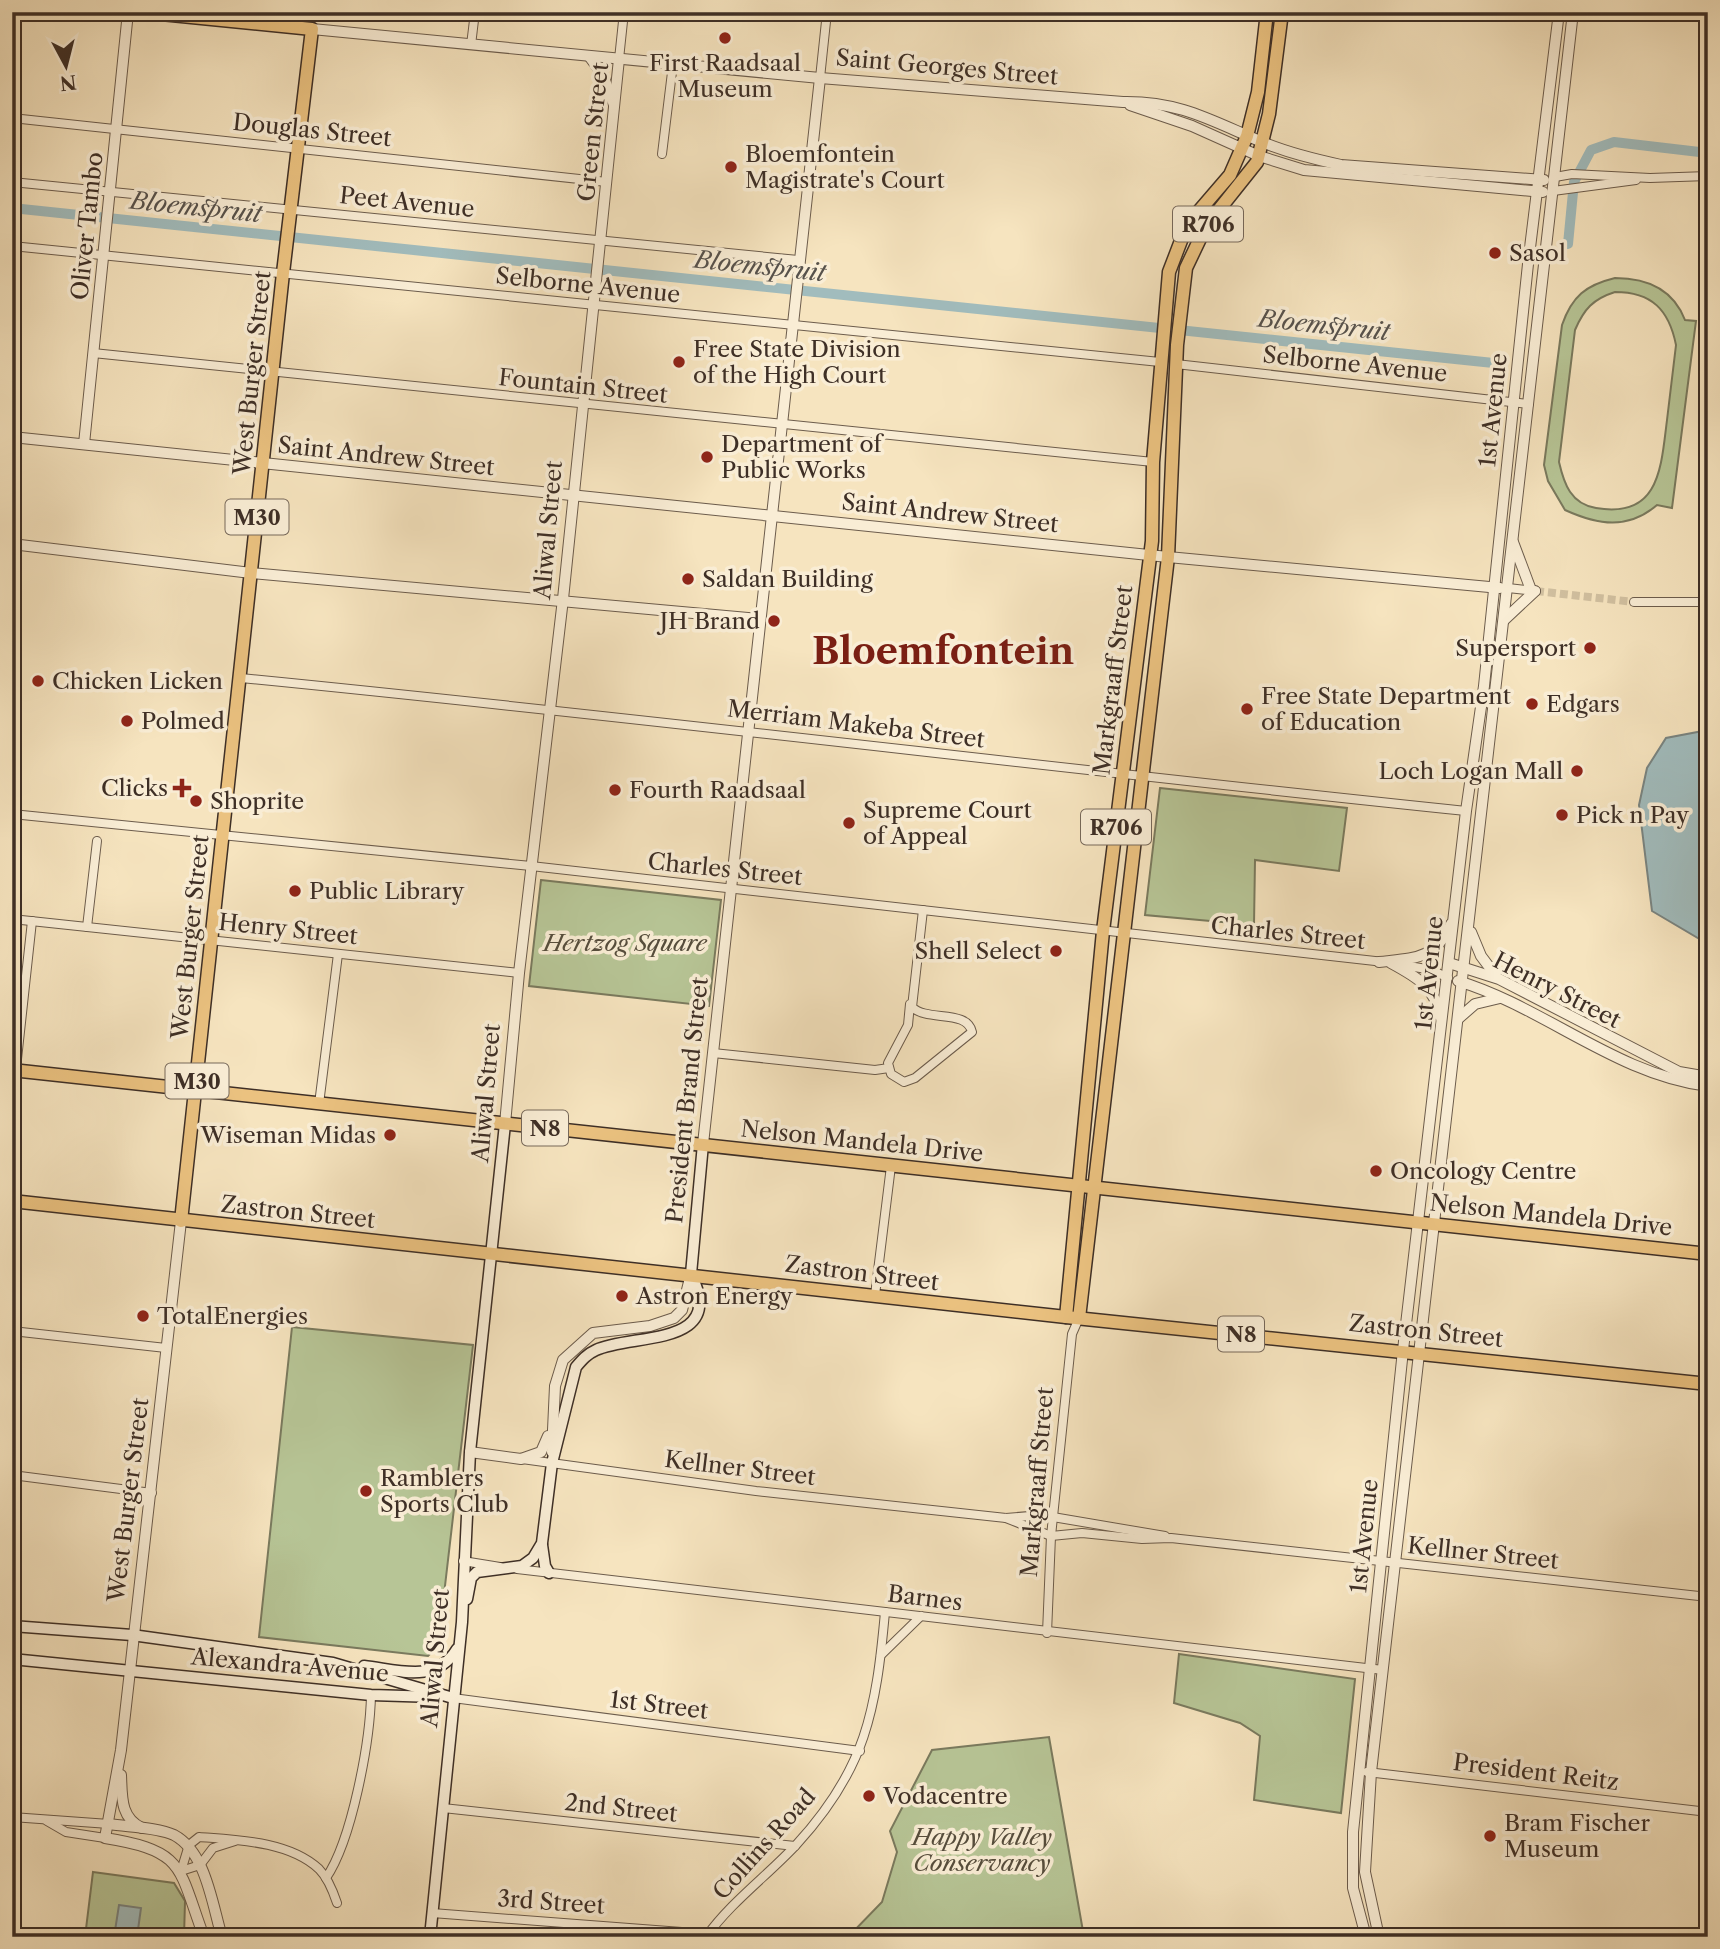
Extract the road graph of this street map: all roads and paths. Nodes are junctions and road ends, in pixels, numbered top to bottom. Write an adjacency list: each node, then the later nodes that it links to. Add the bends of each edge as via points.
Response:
1 (128, 12): 19 (street, Oliver Tambo)
2 (141, 12): 10 (main road, Saint Georges Street)
3 (475, 12): 11 (street)
4 (624, 12): 13 (street, Green Street)
5 (827, 12): 15 (street, President Brand Street)
6 (1267, 12): 20 (main road, R706)
7 (1282, 12): 21 (main road, R706)
8 (1559, 12): 31 (street, 1st Avenue)
9 (1573, 12): 27 (street, 1st Avenue)
10 (312, 29): 11 (street, Saint Georges Street); 22 (main road, M30)
11 (471, 45): 12 (street, Saint Georges Street)
12 (589, 56): 13 (street, Saint Georges Street); 17 (street, via 603,75)
13 (619, 59): 14 (street, Saint Georges Street); 17 (street, Green Street)
14 (673, 64): 15 (street, Saint Georges Street); 24 (street)
15 (820, 78): 16 (street, Saint Georges Street); 39 (street, President Brand Street)
16 (1123, 102): 20 (street, Saint Georges Street, via 1182,108); 23 (street, Saint Georges Street, via 1192,126)
17 (615, 108): 30 (street, Green Street)
18 (12, 118): 19 (street, Douglas Street)
19 (117, 129): 22 (street, Douglas Street); 33 (street, Oliver Tambo)
20 (1248, 136): 21 (street, Saint Georges Street); 23 (main road, Markgraaff Street / R706)
21 (1264, 143): 25 (main road, Markgraaff Street / R706); 31 (street, Saint Georges Street, via 1340,165)
22 (298, 148): 30 (street, Douglas Street); 34 (main road, M30)
23 (1242, 150): 25 (street, Saint Georges Street); 44 (main road, Markgraaff Street / R706, via 1230,175 1187,225 1173,257)
24 (662, 153)
25 (1259, 156): 31 (street, Saint Georges Street, via 1335,175); 45 (main road, Markgraaff Street / R706, via 1195,244 1186,268)
26 (1708, 176): 28 (street)
27 (1555, 177): 28 (street); 31 (street, Saint Georges Street); 32 (street, 1st Avenue)
28 (1650, 178): 32 (street)
29 (12, 182): 33 (street, Peet Avenue)
30 (607, 182): 35 (street, Green Street)
31 (1537, 187): 32 (street, Saint Georges Street); 47 (street, 1st Avenue)
32 (1553, 191): 48 (street, 1st Avenue)
33 (109, 196): 34 (street, Peet Avenue); 37 (street, Oliver Tambo)
34 (290, 215): 35 (street, Peet Avenue); 40 (main road, West Burger Street / M30)
35 (600, 241): 38 (street, Green Street); 39 (street, Peet Avenue)
36 (12, 246): 37 (street, Selborne Avenue)
37 (103, 255): 40 (street, Selborne Avenue); 43 (street, Oliver Tambo)
38 (598, 255): 41 (street, Aliwal Street)
39 (798, 260): 42 (street, President Brand Street)
40 (284, 267): 41 (street, Selborne Avenue); 46 (main road, West Burger Street / M30)
41 (592, 299): 42 (street, Selborne Avenue); 49 (street, Aliwal Street)
42 (791, 320): 44 (street, Selborne Avenue); 50 (street, President Brand Street)
43 (93, 353): 46 (street, Fountain Street); 52 (street, Oliver Tambo)
44 (1160, 362): 55 (main road, Markgraaff Street / R706)
45 (1176, 364): 47 (street, Selborne Avenue); 53 (main road, Markgraaff Street / R706)
46 (272, 372): 49 (street, Fountain Street); 54 (main road, West Burger Street / M30)
47 (1513, 401): 48 (street, Selborne Avenue); 63 (street, 1st Avenue)
48 (1529, 404): 58 (street, 1st Avenue)
49 (581, 406): 50 (street, Fountain Street); 56 (street, Aliwal Street)
50 (780, 424): 55 (street, Fountain Street); 57 (street, President Brand Street)
51 (12, 436): 52 (street, Saint Andrew Street)
52 (84, 444): 54 (street, Saint Andrew Street)
53 (1171, 457): 55 (main road); 61 (main road, Markgraaff Street / R706)
54 (263, 462): 56 (street, Saint Andrew Street); 62 (main road, West Burger Street / M30)
55 (1153, 462): 60 (main road, Markgraaff Street / R706)
56 (573, 495): 57 (street, Saint Andrew Street); 66 (street, Aliwal Street)
57 (770, 513): 60 (street, Saint Andrew Street); 69 (street, President Brand Street)
58 (1513, 542): 64 (street, 1st Avenue); 65 (street)
59 (12, 544): 62 (street)
60 (1150, 554): 61 (street, Saint Andrew Street); 74 (main road, Markgraaff Street / R706)
61 (1168, 557): 63 (street, Saint Andrew Street); 75 (main road, Markgraaff Street / R706)
62 (251, 573): 66 (street); 71 (main road, West Burger Street / M30)
63 (1495, 587): 64 (street, Saint Andrew Street); 76 (street, 1st Avenue)
64 (1508, 588): 65 (street); 70 (street, 1st Avenue)
65 (1534, 591): 70 (street)
66 (563, 599): 69 (street); 72 (street, Aliwal Street)
67 (1708, 601): 68 (street)
68 (1634, 602)
69 (759, 619): 73 (street, President Brand Street)
70 (1504, 620): 86 (street, 1st Avenue)
71 (241, 678): 72 (street, Merriam Makeba Street); 78 (main road, West Burger Street / M30)
72 (550, 710): 73 (street, Merriam Makeba Street); 80 (street, Aliwal Street)
73 (747, 729): 74 (street, Merriam Makeba Street); 81 (street, President Brand Street)
74 (1123, 773): 75 (street, Merriam Makeba Street); 88 (main road, Markgraaff Street / R706)
75 (1141, 775): 76 (street, Merriam Makeba Street); 89 (main road, Markgraaff Street / R706)
76 (1466, 811): 83 (street, 1st Avenue)
77 (12, 814): 78 (street, Charles Street)
78 (222, 836): 80 (street, Charles Street); 90 (main road, West Burger Street / M30)
79 (97, 841): 87 (street)
80 (531, 866): 81 (street, Charles Street); 97 (street, Aliwal Street)
81 (729, 889): 82 (street, Charles Street); 105 (street, President Brand Street)
82 (923, 910): 88 (street, Charles Street); 102 (street)
83 (1454, 917): 92 (street, via 1432,952); 94 (street, 1st Avenue)
84 (12, 919): 85 (street, Henry Street)
85 (32, 922): 87 (street, Henry Street); 107 (street)
86 (1470, 923): 95 (street, 1st Avenue); 99 (street, via 1475,946)
87 (87, 927): 90 (street, Henry Street)
88 (1103, 931): 89 (street, Charles Street); 116 (main road, Markgraaff Street / R706)
89 (1123, 934): 92 (street, Charles Street); 117 (main road, Markgraaff Street / R706)
90 (211, 940): 91 (street, Henry Street); 110 (main road, West Burger Street / M30)
91 (338, 954): 97 (street, Henry Street); 111 (street)
92 (1379, 962): 93 (street, Charles Street)
93 (1391, 963): 96 (street, Charles Street); 104 (street, via 1427,985 1437,1000)
94 (1450, 964): 95 (street, Henry Street); 96 (street, Henry Street); 98 (street, 1st Avenue)
95 (1465, 966): 99 (street, Henry Street); 100 (street, 1st Avenue)
96 (1432, 970): 98 (street, Henry Street)
97 (519, 973): 113 (street, Aliwal Street)
98 (1448, 978): 100 (street, Henry Street); 104 (street, 1st Avenue)
99 (1499, 979): 108 (street, Henry Street, via 1648,1059 1679,1072)
100 (1463, 983): 101 (street, Henry Street); 103 (street, 1st Avenue)
101 (1504, 998): 103 (street, via 1475,1004); 109 (street, Henry Street, via 1637,1066)
102 (910, 1004): 106 (street, via 908,1025 891,1053); 106 (street, via 925,1015 962,1019 972,1032 909,1081 897,1080)
103 (1459, 1018): 120 (street, 1st Avenue)
104 (1443, 1025): 120 (street, 1st Avenue)
105 (713, 1053): 106 (street); 114 (street, President Brand Street)
106 (889, 1068)
107 (14, 1070): 110 (main road, Nelson Mandela Drive / N8); 112 (street)
108 (1708, 1077)
109 (1708, 1086)
110 (196, 1091): 111 (main road, Nelson Mandela Drive / N8); 119 (main road, West Burger Street / M30)
111 (319, 1104): 113 (main road, Nelson Mandela Drive / N8)
112 (12, 1105)
113 (505, 1124): 114 (main road, Nelson Mandela Drive / N8); 121 (main road, Aliwal Street)
114 (703, 1144): 115 (main road, Nelson Mandela Drive / N8); 123 (main road, President Brand Street)
115 (891, 1166): 116 (main road, Nelson Mandela Drive / N8); 124 (street)
116 (1079, 1186): 117 (main road, Nelson Mandela Drive / N8); 125 (main road, Markgraaff Street / R706)
117 (1095, 1188): 120 (main road, Nelson Mandela Drive / N8); 126 (main road, Markgraaff Street / R706)
118 (12, 1201): 119 (main road, Zastron Street / N8)
119 (181, 1221): 121 (main road, Zastron Street / N8); 129 (street, West Burger Street)
120 (1425, 1222): 122 (main road, Nelson Mandela Drive / N8); 130 (street, 1st Avenue); 131 (street, 1st Avenue)
121 (491, 1253): 123 (main road, Zastron Street / N8); 134 (main road, Aliwal Street)
122 (1708, 1254)
123 (691, 1274): 124 (main road, Zastron Street / N8); 133 (street, via 682,1310 674,1318 593,1333 570,1351 559,1373); 136 (main road, President Brand Street, via 700,1292 696,1314 686,1328 663,1338 597,1350 576,1367)
124 (875, 1295): 125 (main road, Zastron Street / N8)
125 (1066, 1317): 126 (main road, Zastron Street / N8); 128 (street, Markgraaff Street)
126 (1079, 1318): 128 (street, Markgraaff Street); 130 (main road, Zastron Street / N8)
127 (12, 1331): 129 (street)
128 (1072, 1334): 139 (street, Markgraaff Street)
129 (166, 1348): 138 (street, West Burger Street)
130 (1403, 1350): 131 (main road, Zastron Street / N8); 145 (street, 1st Avenue)
131 (1418, 1352): 132 (main road, Zastron Street / N8); 146 (street, 1st Avenue)
132 (1708, 1384)
133 (552, 1423): 135 (street, via 541,1452); 136 (street)
134 (470, 1452): 135 (street, Kellner Street); 144 (main road, Aliwal Street)
135 (521, 1459): 136 (street, Kellner Street)
136 (552, 1463): 140 (street, Kellner Street); 143 (main road)
137 (12, 1475): 138 (street)
138 (152, 1493): 155 (street, West Burger Street)
139 (1053, 1517): 140 (street, Kellner Street); 141 (street, Markgraaff Street); 142 (street, Kellner Street)
140 (1006, 1518): 141 (street, Kellner Street)
141 (1051, 1536): 142 (street, Kellner Street, via 1082,1533); 154 (street, Markgraaff Street)
142 (1171, 1538): 145 (street, Kellner Street)
143 (542, 1543): 147 (main road, via 533,1558); 148 (main road)
144 (463, 1561): 147 (street, Barnes); 152 (main road, Aliwal Street)
145 (1380, 1561): 146 (street, Kellner Street); 160 (street, 1st Avenue)
146 (1393, 1562): 149 (street, Kellner Street); 161 (street, 1st Avenue)
147 (511, 1568): 148 (street, Barnes); 152 (main road, via 487,1568 471,1578)
148 (549, 1573): 150 (street, Barnes)
149 (1708, 1597)
150 (885, 1612): 151 (street, Barnes); 157 (street, Collins Road)
151 (921, 1616): 154 (street, Barnes); 157 (street)
152 (462, 1622): 156 (main road, Aliwal Street)
153 (12, 1626): 155 (main road, Alexandra Avenue)
154 (1047, 1633): 160 (street, Barnes)
155 (132, 1635): 159 (main road, Alexandra Avenue); 162 (street, West Burger Street)
156 (459, 1645): 159 (main road, via 448,1664 428,1672); 164 (main road, Aliwal Street)
157 (881, 1655): 166 (street, Collins Road, via 872,1715)
158 (12, 1659): 162 (main road, Alexandra Avenue)
159 (333, 1663): 164 (main road, Alexandra Avenue)
160 (1370, 1669): 161 (street, Barnes); 167 (street, 1st Avenue)
161 (1383, 1670): 168 (street, 1st Avenue)
162 (129, 1671): 163 (main road, Alexandra Avenue); 165 (street, West Burger Street)
163 (371, 1695): 164 (main road, Alexandra Avenue); 181 (street, via 365,1755 340,1852)
164 (453, 1698): 166 (street, 1st Street); 169 (main road, Aliwal Street)
165 (121, 1750): 173 (street, West Burger Street); 174 (street, via 124,1811 135,1825)
166 (860, 1751): 178 (street, Collins Road, via 821,1816)
167 (1359, 1771): 168 (street, President Reitz); 183 (street, 1st Avenue)
168 (1371, 1772): 170 (street, President Reitz); 182 (street, 1st Avenue, via 1365,1843)
169 (443, 1808): 178 (street, 2nd Street); 185 (main road, Aliwal Street)
170 (1708, 1812)
171 (12, 1817): 172 (street)
172 (47, 1821): 173 (street); 175 (street, via 66,1832)
173 (109, 1824): 174 (street); 175 (street, West Burger Street)
174 (150, 1831): 177 (street, via 172,1834)
175 (105, 1838): 180 (street, via 155,1849)
176 (238, 1840): 177 (street, via 199,1837); 179 (street, via 213,1848); 181 (street, via 289,1852)
177 (189, 1846): 179 (street); 180 (street)
178 (794, 1846): 186 (street, Collins Road)
179 (200, 1865): 180 (street); 188 (street)
180 (181, 1871): 187 (street)
181 (326, 1878): 184 (street)
182 (1367, 1886): 183 (street); 191 (street, 1st Avenue)
183 (1353, 1888): 190 (street, 1st Avenue)
184 (337, 1903)
185 (432, 1913): 186 (street, 3rd Street); 189 (main road, Aliwal Street)
186 (707, 1935)
187 (204, 1937)
188 (222, 1937)
189 (430, 1937)
190 (1366, 1937)
191 (1379, 1937)

